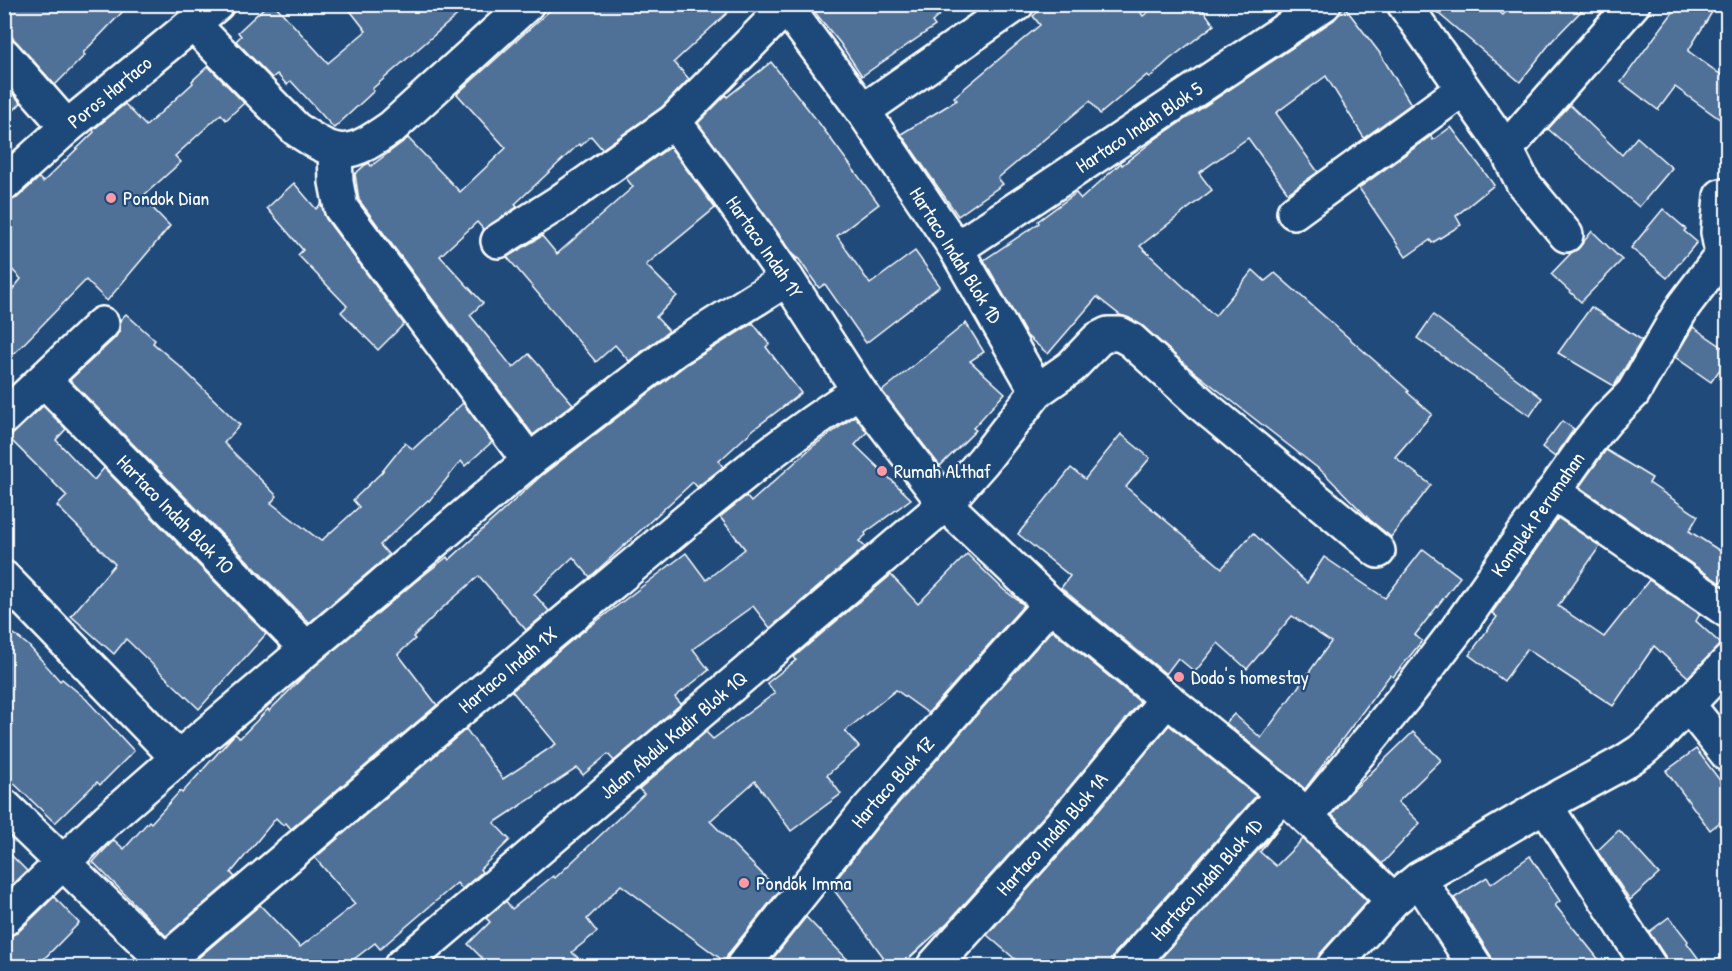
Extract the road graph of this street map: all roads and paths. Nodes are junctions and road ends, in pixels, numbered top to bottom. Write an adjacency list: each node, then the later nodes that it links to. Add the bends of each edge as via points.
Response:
1 (527, 4): 14 (street, via 392,128 352,151)
2 (1017, 4): 10 (street)
3 (1324, 4): 20 (street, Hartaco Indah Blok 5)
4 (1404, 4): 9 (street)
5 (1633, 4): 13 (street)
6 (785, 6): 10 (street, Hartaco Indah Blok 1D); 11 (street)
7 (205, 14): 12 (street, Poros Hartaco); 14 (street, via 296,129)
8 (4, 55): 12 (street)
9 (1463, 89): 13 (street); 17 (street)
10 (863, 111): 20 (street, Hartaco Indah Blok 1D)
11 (674, 121): 19 (street); 21 (street, Hartaco Indah 1Y)
12 (67, 127): 15 (street, Poros Hartaco)
13 (1506, 149): 18 (street, via 1523,183)
14 (335, 150): 27 (street, via 341,208)
15 (4, 184)
16 (1721, 196): 28 (street, Komplek Perumahan, via 1718,232 1722,255 1684,305 1633,393 1595,434)
17 (1294, 212)
18 (1566, 235)
19 (498, 241)
20 (956, 249): 25 (street, Hartaco Indah Blok 1D)
21 (787, 279): 24 (street, Hartaco Indah 1Y); 27 (street, via 676,349)
22 (102, 324): 23 (street)
23 (44, 380): 26 (street); 34 (street, Hartaco Indah Blok 1O)
24 (859, 391): 29 (street, Hartaco Indah 1Y); 48 (street, Hartaco Indah 1X, via 774,451 575,613)
25 (1037, 391): 29 (street); 30 (street, via 1071,367 1098,339 1120,334)
26 (4, 417)
27 (529, 461): 34 (street)
28 (1553, 492): 33 (street); 43 (street, Komplek Perumahan, via 1451,636)
29 (945, 504): 32 (street, Hartaco Indah 1Y); 49 (street, Jalan Abdul Kadir Blok 1Q)
30 (1378, 551)
31 (4, 578): 39 (street)
32 (1050, 604): 36 (street, Hartaco Indah 1Y); 50 (street, Hartaco Blok 1Z, via 865,813)
33 (1728, 611)
34 (306, 648): 39 (street)
35 (1728, 662): 37 (street)
36 (1167, 699): 40 (street, Hartaco Indah 1Y); 51 (street, Hartaco Indah Blok 1A, via 1076,808)
37 (1688, 705): 38 (street); 41 (street, via 1641,751)
38 (1728, 755)
39 (178, 758): 44 (street)
40 (1283, 794): 43 (street, Hartaco Indah 1Y); 52 (street, Hartaco Indah Blok 1D)
41 (1545, 805): 45 (street); 55 (street)
42 (4, 806): 44 (street)
43 (1307, 816): 46 (street, Hartaco Indah 1Y)
44 (64, 863): 47 (street); 48 (street)
45 (1419, 879): 46 (street); 54 (street)
46 (1393, 900): 53 (street)
47 (4, 919)
48 (167, 964)
49 (401, 966)
50 (743, 966)
51 (934, 966)
52 (1129, 966)
53 (1334, 966)
54 (1475, 966)
55 (1649, 966)

